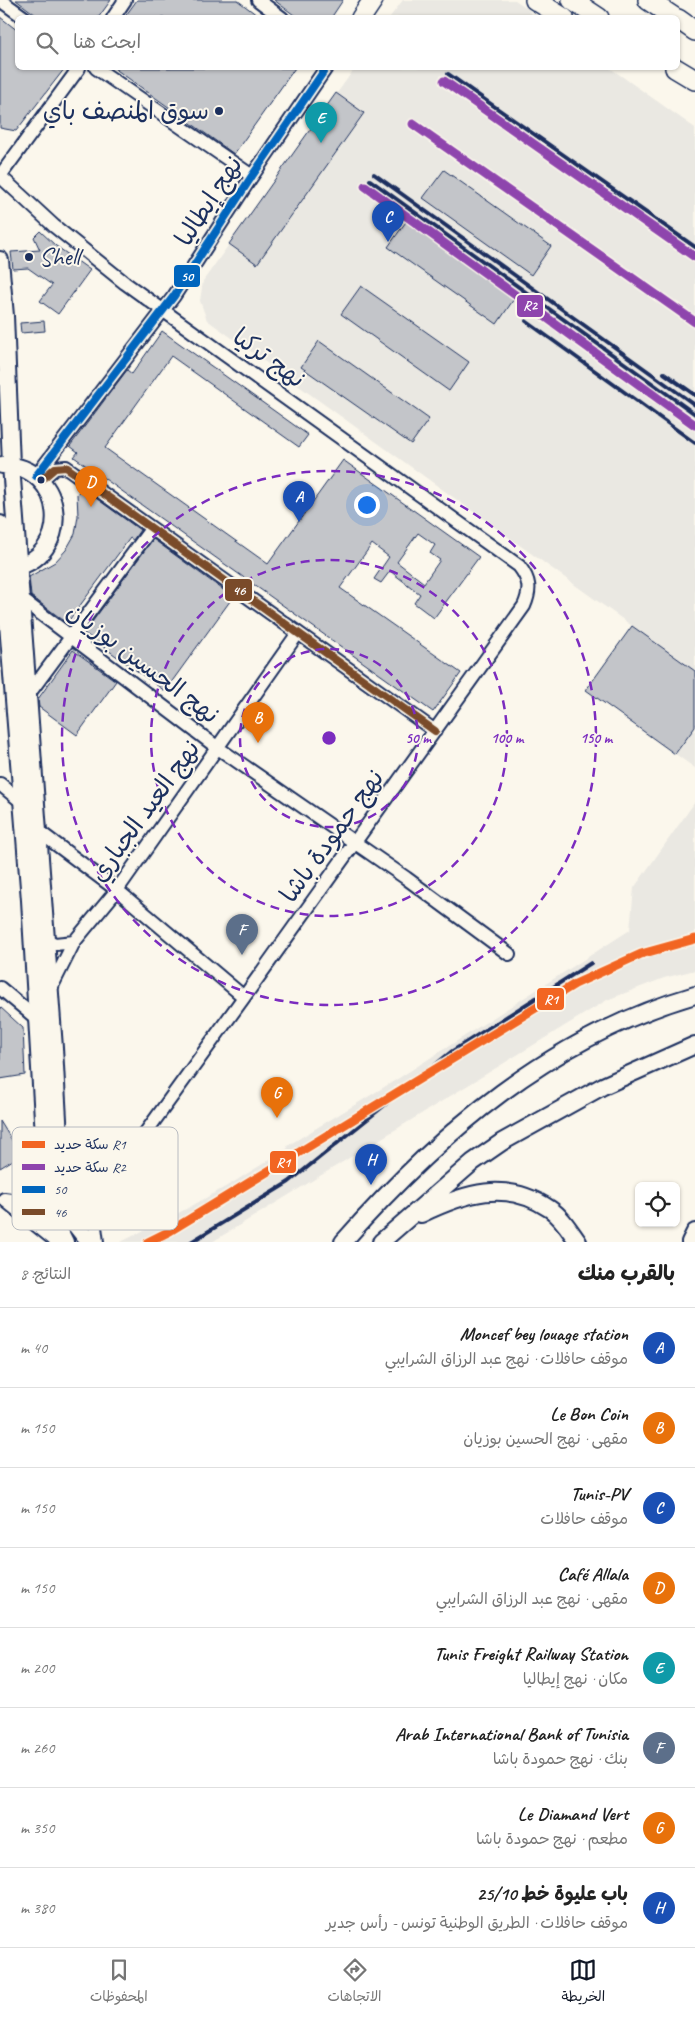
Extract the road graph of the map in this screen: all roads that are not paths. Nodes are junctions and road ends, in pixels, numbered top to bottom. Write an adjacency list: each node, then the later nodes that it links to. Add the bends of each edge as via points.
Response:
1 (0, 0): 8 (street)
2 (125, 0): 9 (street)
3 (258, 0): 10 (street)
4 (373, 0): 11 (highway)
5 (535, 0): 12 (highway)
6 (572, 0): 13 (highway)
7 (648, 0): 14 (highway)
8 (21, 15)
9 (115, 15)
10 (278, 15)
11 (363, 15)
12 (559, 15)
13 (594, 15)
14 (671, 15)
15 (680, 21): 16 (highway)
16 (695, 31)
17 (77, 70): 22 (street)
18 (99, 70): 23 (street)
19 (325, 70): 23 (street, نهج إيطاليا)
20 (678, 70): 21 (highway)
21 (695, 80)
22 (0, 176): 25 (street, نهج تركيا, via 54,226)
23 (252, 176): 25 (street, نهج إيطاليا)
24 (0, 260): 26 (main road, via 5,316)
25 (163, 310): 27 (street, نهج إيطاليا); 30 (street, نهج تركيا)
26 (6, 465): 27 (main road, via 24,469); 31 (main road)
27 (39, 478): 29 (street, via 64,466); 31 (main road, via 51,495 56,512 54,530 47,546 34,559)
28 (0, 524): 31 (main road)
29 (151, 529): 33 (street); 34 (street)
30 (519, 566): 36 (street, نهج حمودة باشا, via 528,581 528,597 524,606)
31 (7, 569): 32 (main road); 39 (main road)
32 (20, 598): 34 (street, نهج الحسين بوزيان); 35 (main road)
33 (298, 632): 36 (street); 37 (street, نهج العيد الجباري)
34 (72, 638): 35 (street); 37 (street, نهج الحسين بوزيان)
35 (28, 695): 40 (main road)
36 (435, 731): 41 (street, نهج حمودة باشا)
37 (218, 748): 41 (street, نهج الحسين بوزيان); 42 (street, نهج العيد الجباري)
38 (0, 784): 39 (street)
39 (22, 802): 50 (main road)
40 (37, 830): 42 (street); 43 (main road)
41 (355, 844): 45 (street, نهج الحسين بوزيان); 49 (street, نهج حمودة باشا)
42 (117, 890): 44 (street, نهج العيد الجباري); 49 (street)
43 (45, 939): 44 (street, via 54,944); 47 (main road)
44 (74, 942): 47 (street, نهج العيد الجباري)
45 (509, 954)
46 (0, 988): 50 (street)
47 (49, 992): 53 (main road)
48 (695, 995): 57 (main road, via 613,1025 541,1065 467,1118)
49 (244, 997): 54 (street, نهج حمودة باشا)
50 (36, 1018): 52 (main road)
51 (695, 1045): 58 (main road, via 603,1086 502,1142 472,1162)
52 (46, 1127)
53 (57, 1127)
54 (150, 1127)
55 (2, 1197): 56 (street)
56 (12, 1205)
57 (375, 1206): 66 (main road); 67 (main road)
58 (406, 1221): 68 (main road); 69 (main road, via 451,1200 488,1191 509,1192 551,1210)
59 (42, 1230): 63 (street)
60 (59, 1230): 64 (main road)
61 (79, 1230): 65 (main road)
62 (695, 1232): 70 (main road)
63 (57, 1242)
64 (65, 1242)
65 (89, 1242)
66 (334, 1242)
67 (343, 1242)
68 (381, 1242)
69 (578, 1242)
70 (690, 1242)

